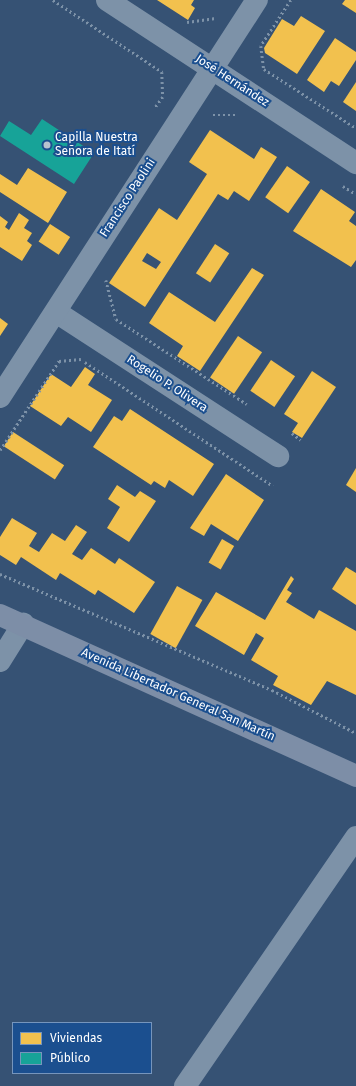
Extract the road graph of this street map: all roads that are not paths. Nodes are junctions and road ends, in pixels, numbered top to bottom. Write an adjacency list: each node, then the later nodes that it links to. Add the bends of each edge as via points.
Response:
1 (107, 0): 3 (street, José Hernández)
2 (256, 0): 3 (street, Francisco Paolini)
3 (212, 68): 4 (street, José Hernández); 5 (street, Francisco Paolini)
4 (356, 162)
5 (56, 312): 6 (street, Francisco Paolini); 7 (street, Rogelio P. Olivera)
6 (0, 396)
7 (278, 456)
8 (0, 615): 9 (main road, Avenida Libertador General San Martín)
9 (22, 624): 10 (street); 11 (main road, Avenida Libertador General San Martín)
10 (0, 661)
11 (356, 776)
12 (356, 837): 13 (street)
13 (185, 1086)

